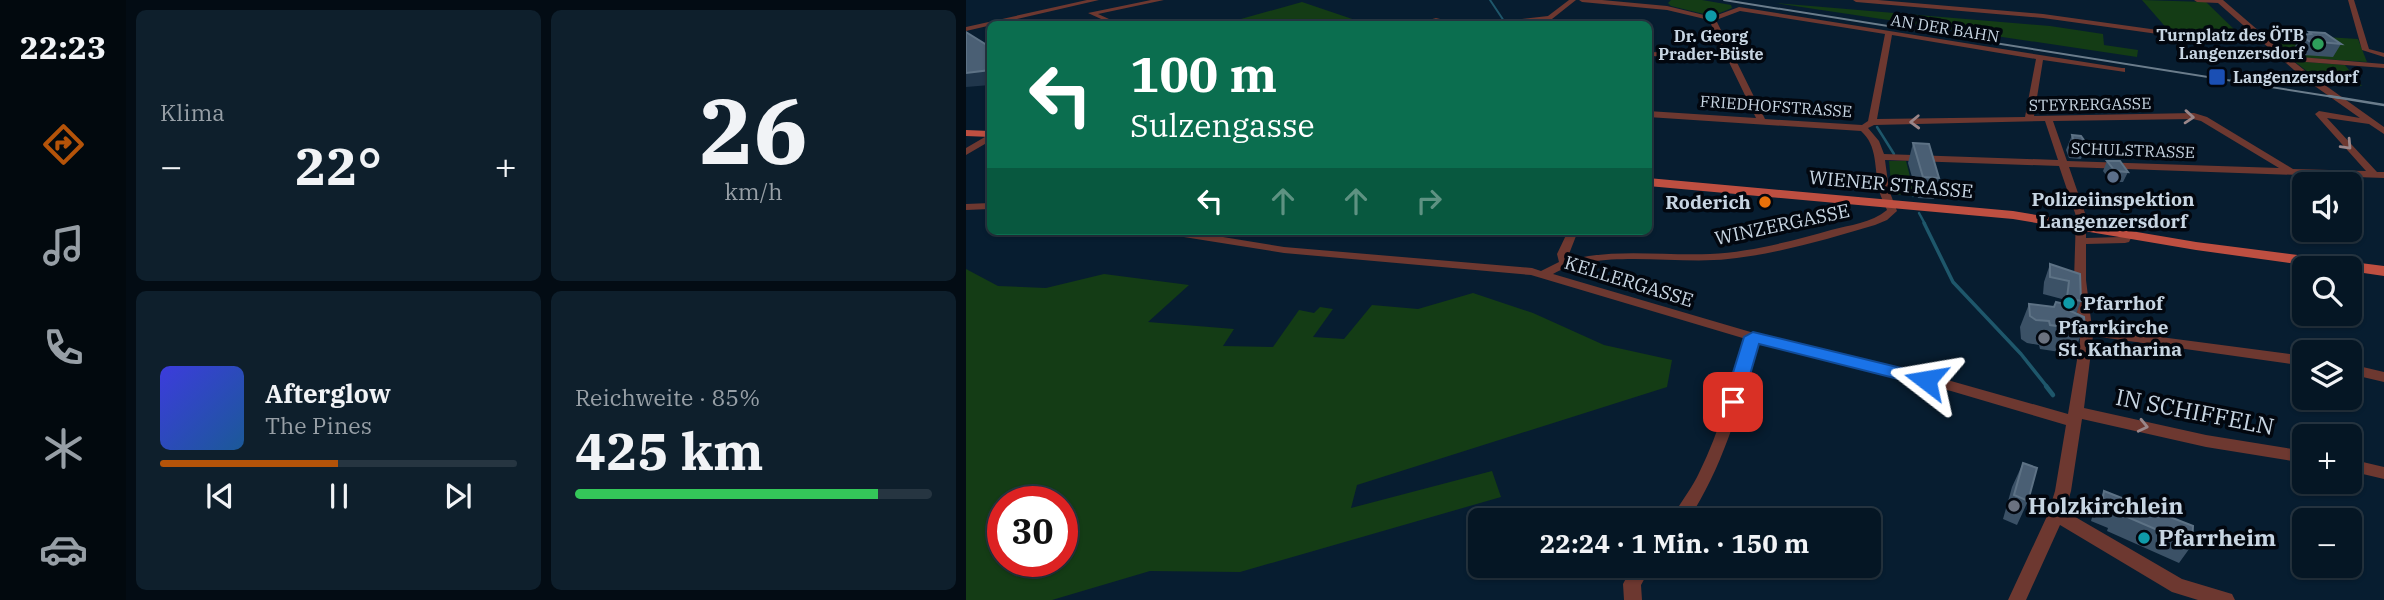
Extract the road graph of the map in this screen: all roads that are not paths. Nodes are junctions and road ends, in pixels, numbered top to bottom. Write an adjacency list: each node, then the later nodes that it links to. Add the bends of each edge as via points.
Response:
1 (1096, 0): 12 (street)
2 (1161, 0): 15 (street)
3 (1573, 0): 19 (street, via 1550,18)
4 (1582, 0): 13 (street)
5 (1663, 0): 13 (street)
6 (1856, 0): 14 (street)
7 (1993, 0): 14 (street)
8 (2197, 0): 10 (street)
9 (2341, 0): 11 (street)
10 (2220, 1): 30 (street)
11 (2351, 1): 28 (street, via 2366,50)
12 (1072, 2): 15 (street); 17 (street)
13 (1657, 7): 16 (street)
14 (1996, 12): 23 (street)
15 (1092, 13): 18 (street)
16 (1712, 19): 22 (street, AN DER BAHN, via 1739,9); 26 (street)
17 (1004, 21)
18 (1110, 21)
19 (1524, 21)
20 (987, 26): 21 (street)
21 (966, 29)
22 (1889, 33): 24 (street, AN DER BAHN); 38 (street)
23 (2165, 33)
24 (2009, 53): 27 (street, AN DER BAHN)
25 (1652, 54): 26 (street)
26 (1731, 55): 36 (street)
27 (2021, 55): 29 (street, AN DER BAHN)
28 (2384, 55): 31 (street)
29 (2040, 58): 33 (street, AN DER BAHN); 37 (street)
30 (2285, 58): 31 (street); 39 (street)
31 (2371, 65): 32 (street)
32 (2384, 66)
33 (2122, 70)
34 (1652, 114): 36 (street, FRIEDHOFSTRASSE)
35 (2048, 118): 37 (street, STEYRERGASSE); 47 (street); 48 (street, STEYRERGASSE, one-way to 48, via 2199,117)
36 (1760, 119): 40 (street, FRIEDHOFSTRASSE)
37 (2029, 119): 38 (street, STEYRERGASSE, one-way to 38)
38 (1872, 122): 40 (street)
39 (2371, 122): 41 (street); 50 (street, one-way to 50, via 2319,114)
40 (1863, 128): 46 (street, FRIEDHOFSTRASSE)
41 (2384, 131)
42 (966, 133): 43 (main road)
43 (987, 136)
44 (987, 138): 45 (street)
45 (966, 152)
46 (1881, 157): 47 (street, SCHULSTRASSE); 52 (street, FRIEDHOFSTRASSE)
47 (2063, 163): 48 (street, SCHULSTRASSE); 55 (street)
48 (2292, 172)
49 (2362, 174): 50 (street, SCHULSTRASSE)
50 (2380, 175)
51 (1652, 182): 52 (main road, WIENER STRASSE)
52 (1889, 202): 55 (main road, WIENER STRASSE, via 2013,215); 58 (street, WINZERGASSE, via 1892,211 1882,218 1737,254)
53 (987, 206): 54 (street)
54 (966, 207)
55 (2081, 233): 59 (main road, WIENER STRASSE, via 2128,234); 61 (street)
56 (1189, 235): 60 (street, KELLERGASSE, via 1284,250)
57 (1571, 235): 58 (street, via 1563,253)
58 (1565, 263): 60 (street, WINZERGASSE)
59 (2384, 271)
60 (1543, 275): 62 (street, KELLERGASSE)
61 (2086, 331): 63 (street); 66 (street)
62 (1753, 337): 66 (street, KELLERGASSE); 70 (street, via 1710,468)
63 (2292, 359)
64 (2362, 372): 65 (street)
65 (2384, 377)
66 (2075, 417): 67 (street, IN SCHIFFELN, one-way to 67); 71 (street)
67 (2292, 455)
68 (2362, 468): 69 (street)
69 (2384, 473)
70 (1688, 508)
71 (2056, 514): 74 (street); 75 (street, via 2178,586)
72 (1635, 578): 73 (street)
73 (1633, 600)
74 (2017, 600)
75 (2225, 600)

